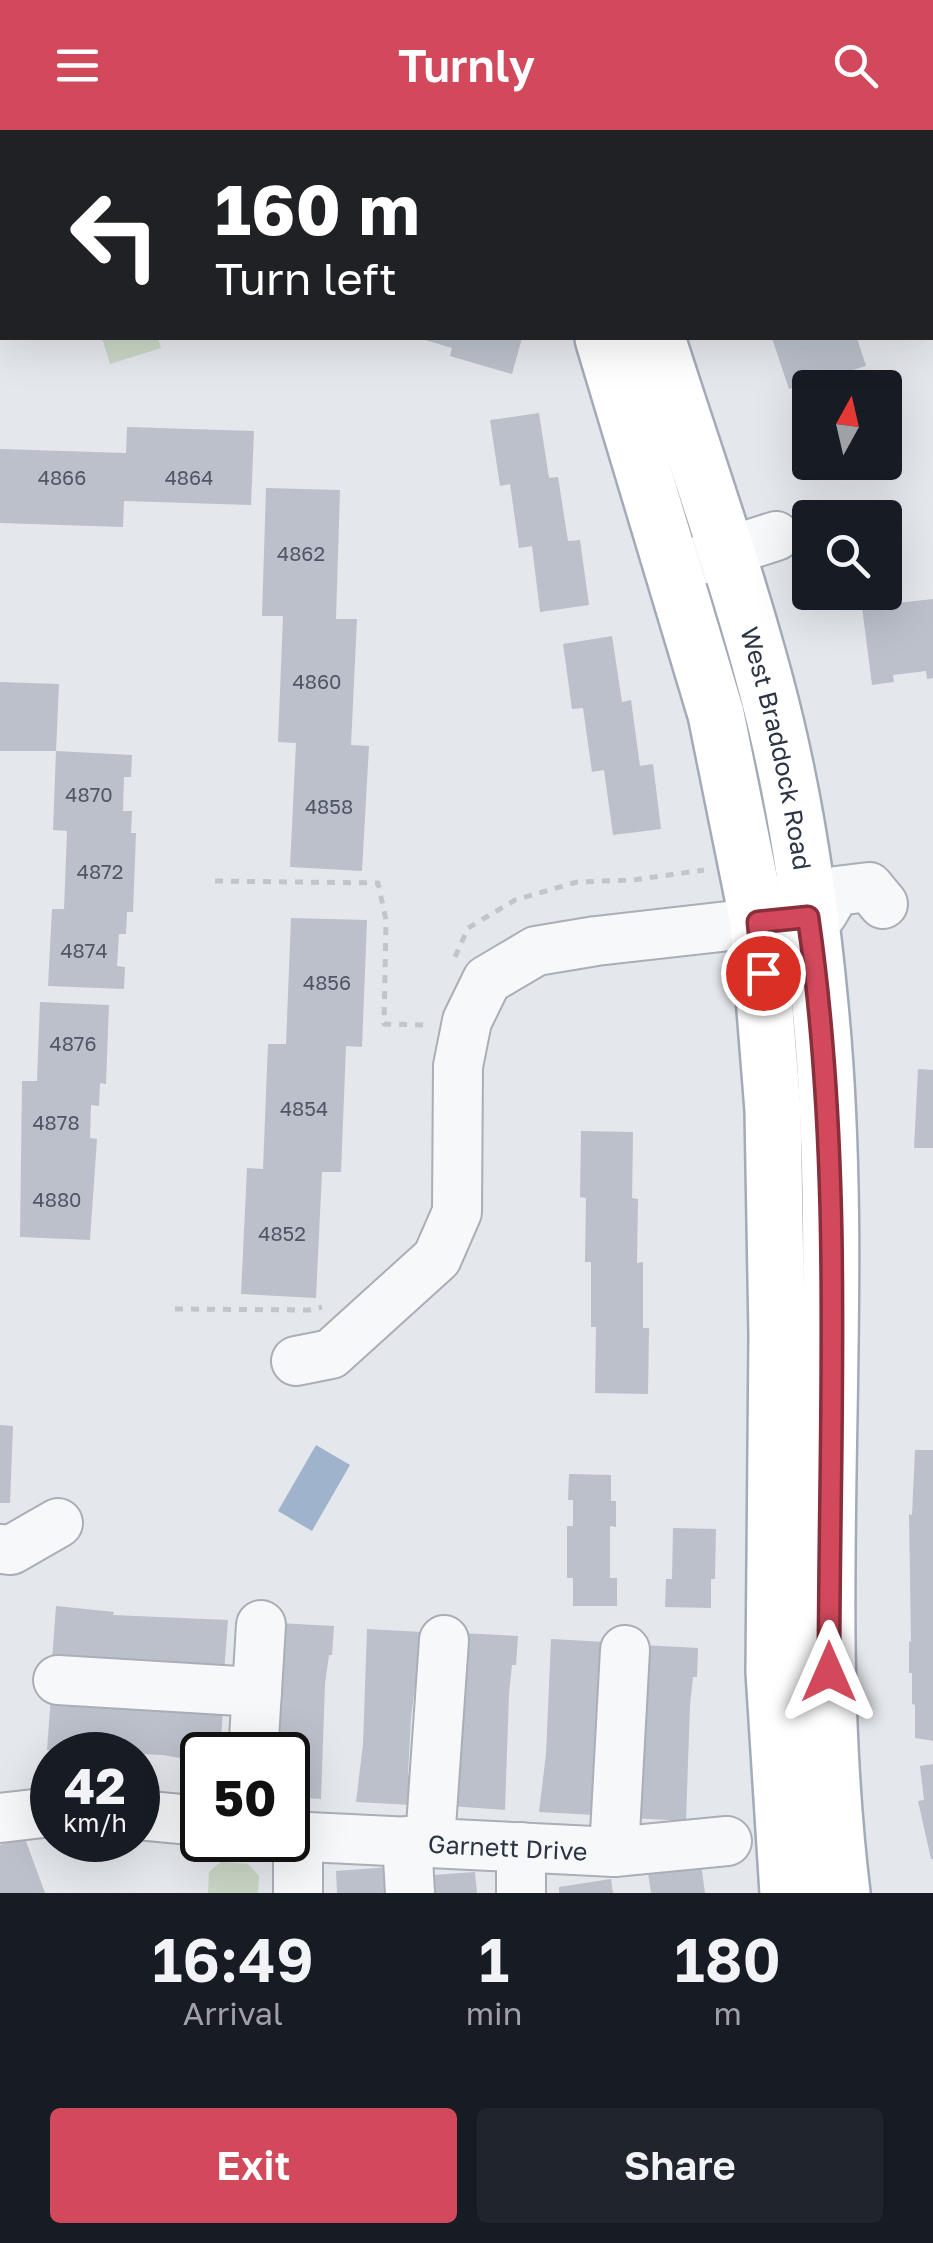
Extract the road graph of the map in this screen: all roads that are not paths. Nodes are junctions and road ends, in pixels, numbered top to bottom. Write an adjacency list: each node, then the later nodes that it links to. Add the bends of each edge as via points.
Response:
1 (603, 340): 5 (main road, West Braddock Road)
2 (658, 340): 4 (main road, West Braddock Road)
3 (776, 536): 4 (street)
4 (725, 552): 5 (street); 7 (main road, West Braddock Road, via 792,801)
5 (673, 568): 7 (main road, West Braddock Road, via 716,714)
6 (890, 903): 7 (street, via 872,922)
7 (797, 918): 8 (street, via 596,940 536,952 487,980 467,1021 458,1066 457,1212 437,1258 331,1354); 27 (main road, West Braddock Road, via 773,1110 774,1672); 28 (main road, West Braddock Road, via 820,1006 828,1136 828,1711)
8 (296, 1360)
9 (58, 1523): 10 (street, via 10,1550)
10 (0, 1549)
11 (260, 1625): 15 (street)
12 (444, 1640): 20 (street)
13 (625, 1650): 23 (street)
14 (58, 1680): 15 (street)
15 (257, 1692): 16 (street)
16 (254, 1732)
17 (30, 1815): 18 (street)
18 (0, 1818)
19 (310, 1838): 20 (street, Garnett Drive)
20 (418, 1841): 24 (street, Garnett Drive); 26 (street)
21 (727, 1841): 23 (street, Garnett Drive)
22 (295, 1862): 25 (street)
23 (626, 1865): 24 (street, Garnett Drive)
24 (521, 1870)
25 (298, 1893)
26 (410, 1893)
27 (788, 1893)
28 (842, 1893)

